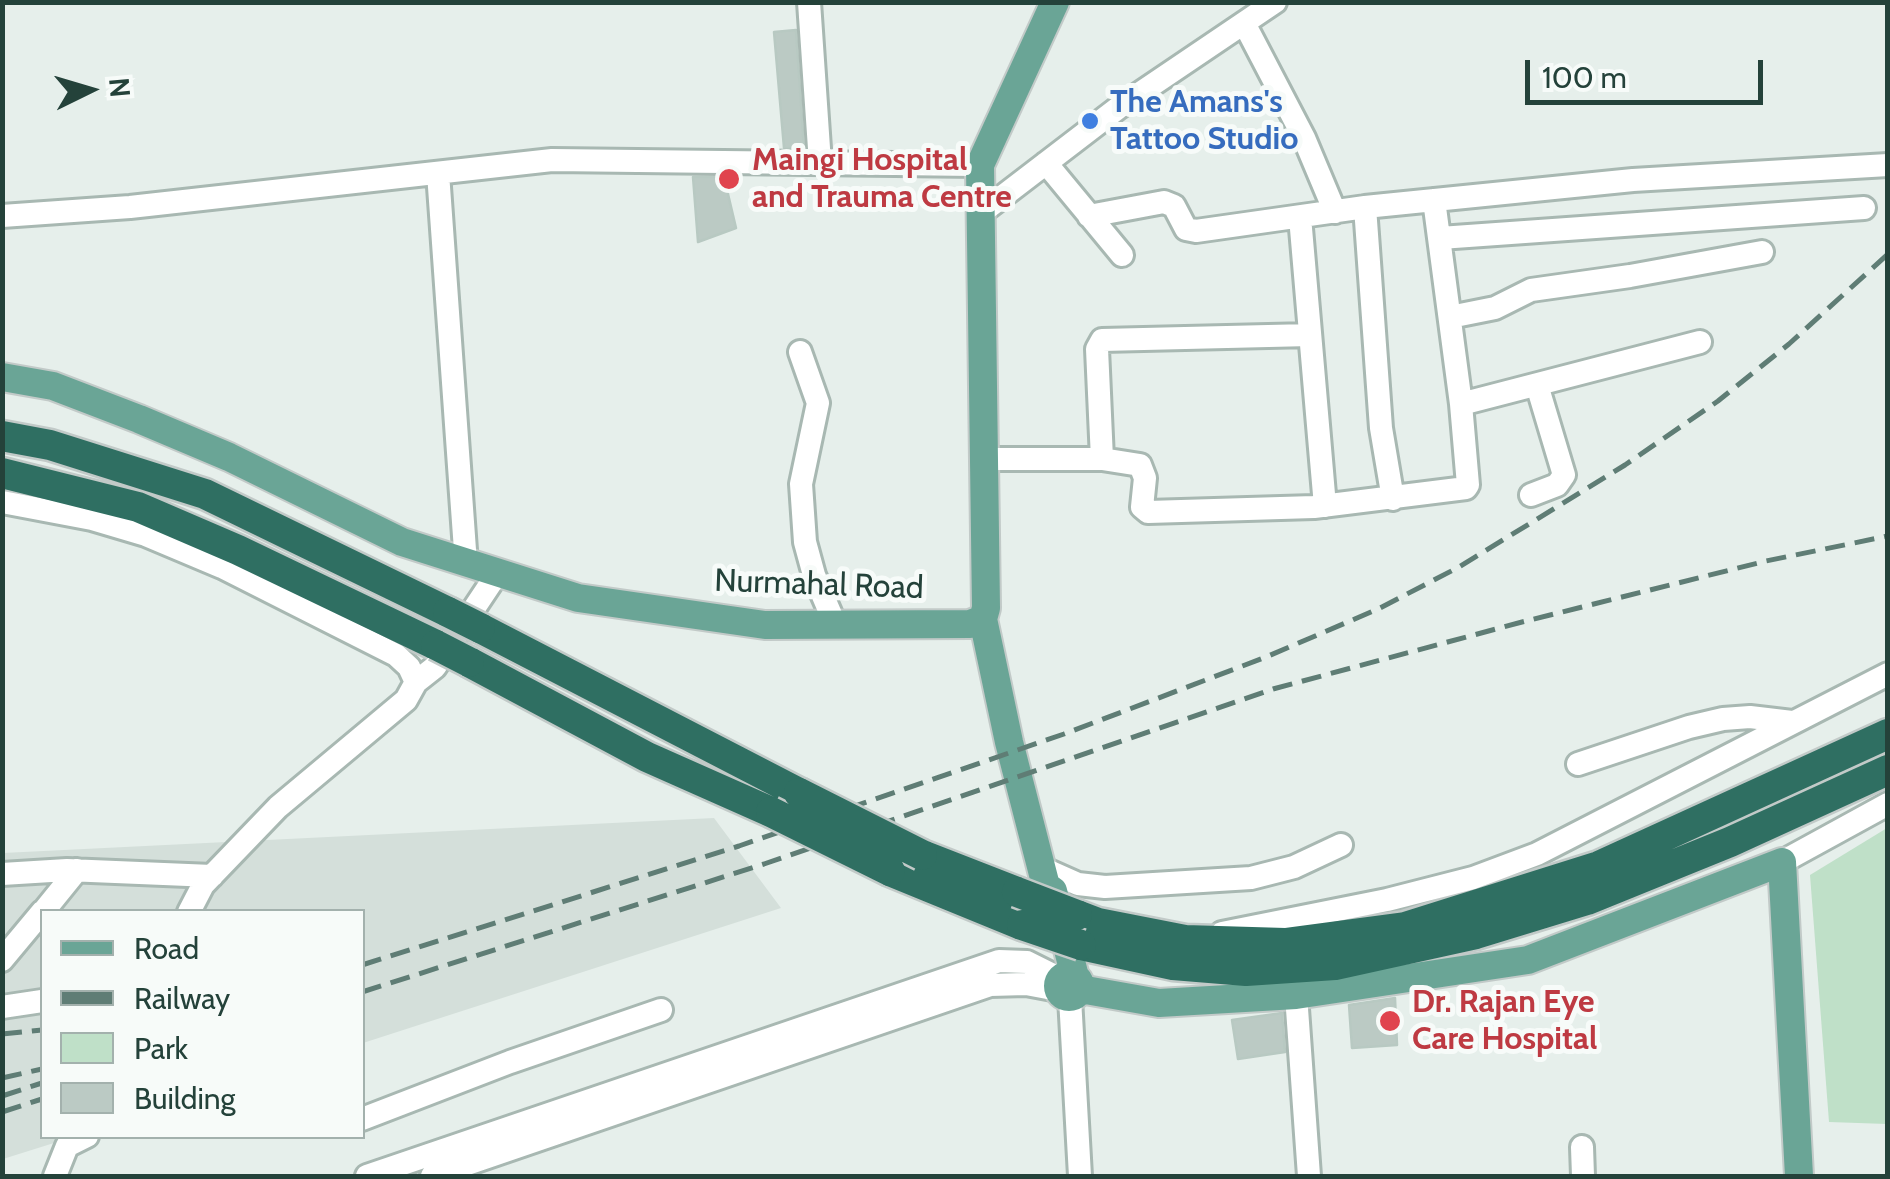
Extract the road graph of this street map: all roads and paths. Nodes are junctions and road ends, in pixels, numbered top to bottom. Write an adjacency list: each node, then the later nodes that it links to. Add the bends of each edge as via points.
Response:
1 (809, 2): 7 (street)
2 (1037, 2): 6 (street)
3 (1055, 2): 6 (main road)
4 (1276, 2): 5 (street)
5 (1244, 23): 8 (street); 15 (street)
6 (1037, 39): 9 (main road)
7 (820, 163): 9 (street); 11 (street, via 552,160)
8 (1046, 163): 16 (street); 18 (street)
9 (980, 164): 16 (main road)
10 (1888, 165): 12 (street)
11 (438, 173): 17 (street); 38 (street)
12 (1434, 200): 13 (street); 20 (street)
13 (1365, 207): 15 (street); 35 (street, via 1380,428)
14 (1864, 208): 20 (street)
15 (1335, 212): 19 (street)
16 (980, 213): 31 (main road)
17 (2, 216)
18 (1089, 216): 19 (street, via 1164,202 1191,230); 22 (street)
19 (1300, 217): 24 (street)
20 (1440, 238): 23 (street)
21 (1762, 252): 23 (street, via 1531,290 1495,308)
22 (1122, 254)
23 (1450, 317): 29 (street)
24 (1310, 335): 32 (street, via 1102,340); 37 (street)
25 (1700, 342): 28 (street)
26 (800, 352): 41 (street, via 818,403 802,484 805,542)
27 (2, 377): 38 (main road, Nurmahal Road, via 53,386 138,420 402,542)
28 (1537, 385): 29 (street); 34 (street, via 1564,475)
29 (1461, 404): 35 (street, via 1468,486)
30 (2, 436): 54 (highway, bridge, via 50,444 205,494 922,855)
31 (983, 459): 32 (street); 40 (main road)
32 (1102, 459): 37 (street, via 1140,465 1146,512)
33 (2, 472): 58 (highway, bridge, via 138,507 436,645 648,757 890,871 1022,924)
34 (1531, 495)
35 (1393, 499): 37 (street)
36 (2, 502): 43 (street, via 92,519 222,566 396,655)
37 (1325, 506)
38 (466, 564): 39 (main road, Nurmahal Road)
39 (496, 574): 41 (main road, Nurmahal Road, via 578,598 765,624); 43 (street, via 436,667)
40 (983, 620): 41 (main road, Nurmahal Road); 54 (main road)
41 (836, 624)
42 (1888, 674): 44 (street)
43 (416, 682): 53 (street, via 406,700 278,807)
44 (1792, 722): 46 (street, via 1722,719); 59 (street, via 1536,854 1473,878)
45 (1888, 734): 59 (highway, via 1599,866 1405,927 1285,943)
46 (1578, 764)
47 (1888, 770): 58 (highway, via 1587,900 1335,965 1173,965)
48 (1888, 804): 50 (street)
49 (1341, 845): 54 (street, via 1251,878 1106,887)
50 (1782, 862): 62 (main road, via 1528,960); 75 (main road)
51 (77, 870): 52 (street); 53 (street); 55 (street)
52 (2, 874)
53 (212, 876): 56 (street)
54 (1035, 882): 58 (highway, bridge); 61 (main road)
55 (45, 909)
56 (190, 909)
57 (40, 916): 60 (street)
58 (1079, 930): 59 (highway, via 1098,923)
59 (1184, 940)
60 (2, 960)
61 (1068, 985): 62 (main road, via 1159,1003); 70 (street, via 1027,962 999,961); 71 (street, via 990,985); 72 (street)
62 (1296, 996): 73 (street)
63 (40, 1001): 64 (street)
64 (2, 1007)
65 (661, 1010): 66 (street)
66 (365, 1117)
67 (81, 1139): 69 (street, via 67,1146)
68 (1582, 1147): 74 (street)
69 (56, 1176)
70 (366, 1176)
71 (432, 1176)
72 (1080, 1176)
73 (1309, 1176)
74 (1583, 1176)
75 (1799, 1176)

